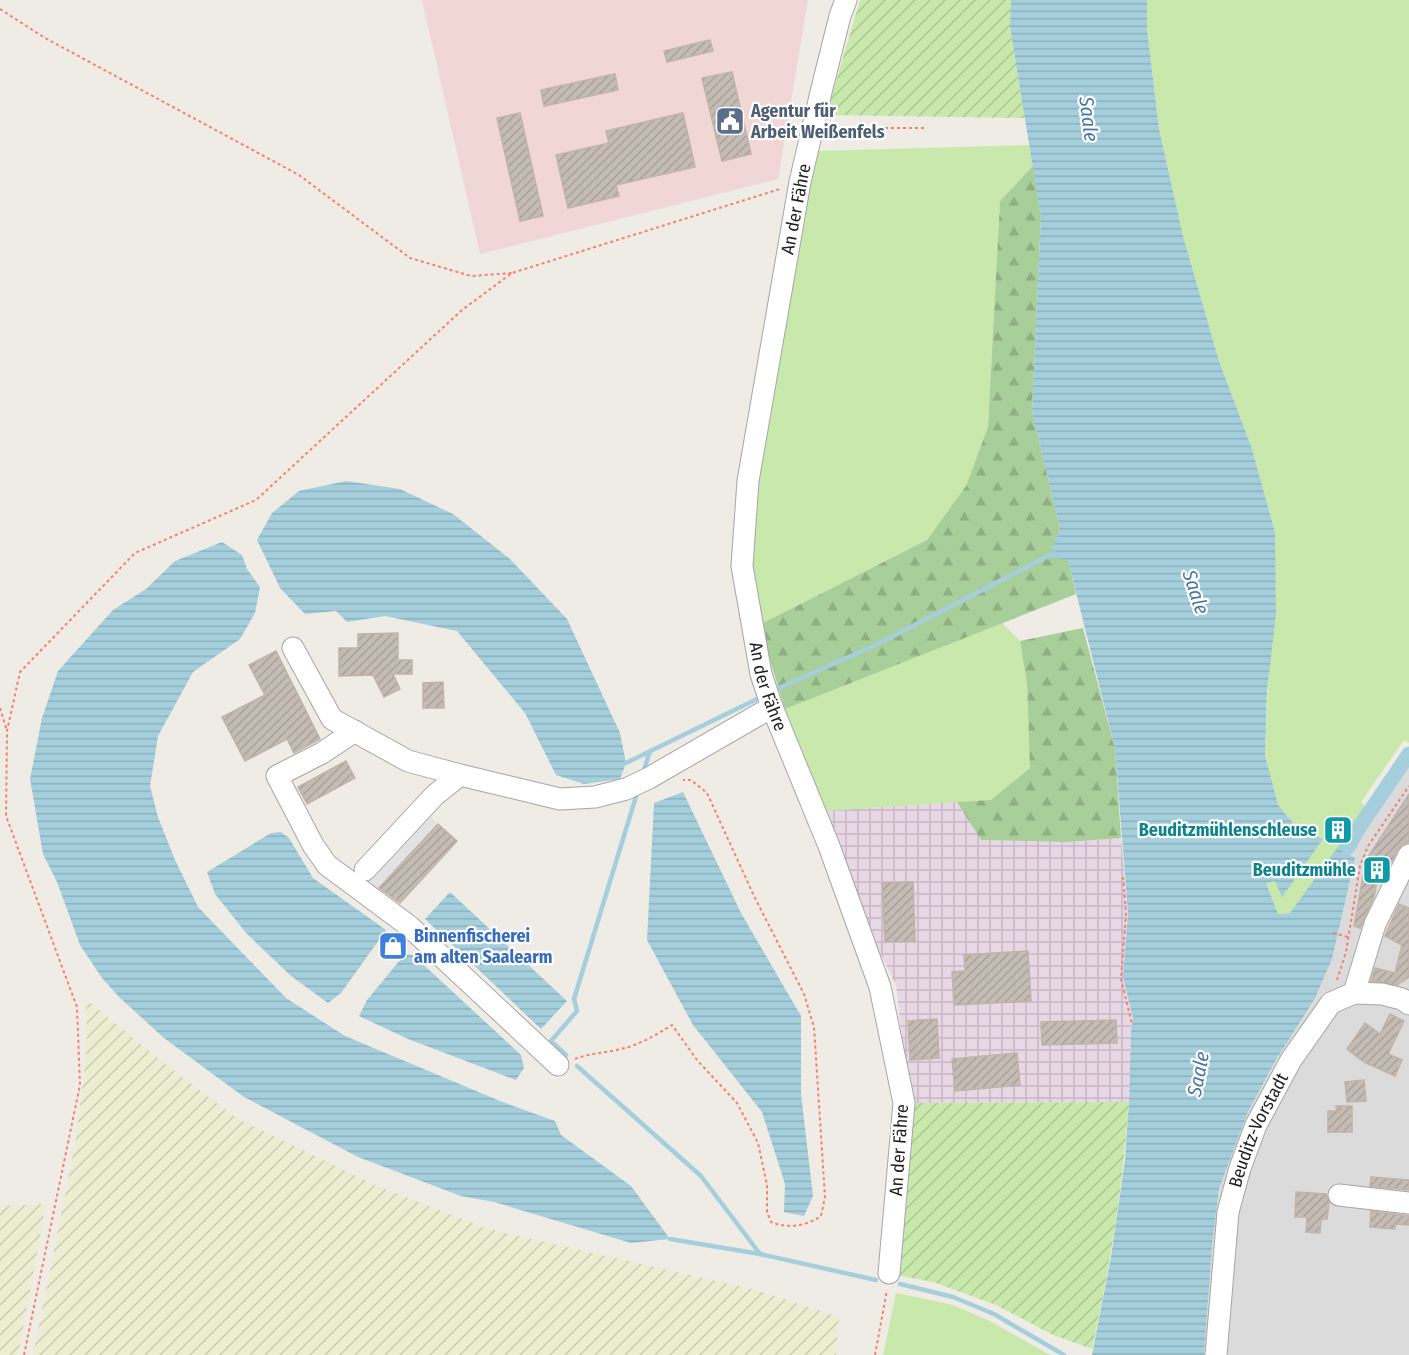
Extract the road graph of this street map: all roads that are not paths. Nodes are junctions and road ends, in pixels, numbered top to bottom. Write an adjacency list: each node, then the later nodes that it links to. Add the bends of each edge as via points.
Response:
1 (846, 0): 3 (street, An der Fähre, via 800,182 748,481 742,566 761,674)
2 (293, 648): 4 (street, via 332,719)
3 (772, 707): 5 (street, via 640,782 595,797 560,799); 13 (street, An der Fähre, via 829,846 880,987 902,1091)
4 (355, 731): 5 (street, via 408,761); 10 (street, via 278,776 313,845 327,865 409,926)
5 (460, 776): 7 (street, via 435,795)
6 (1409, 855): 8 (street, via 1375,924)
7 (365, 870)
8 (1354, 993): 9 (street, Beuditz-Vorstadt, via 1382,994); 14 (street, Beuditz-Vorstadt, via 1331,1003 1312,1028 1256,1125 1228,1212)
9 (1409, 1004)
10 (558, 1065)
11 (1339, 1195): 12 (street)
12 (1409, 1203)
13 (888, 1283)
14 (1216, 1355)

